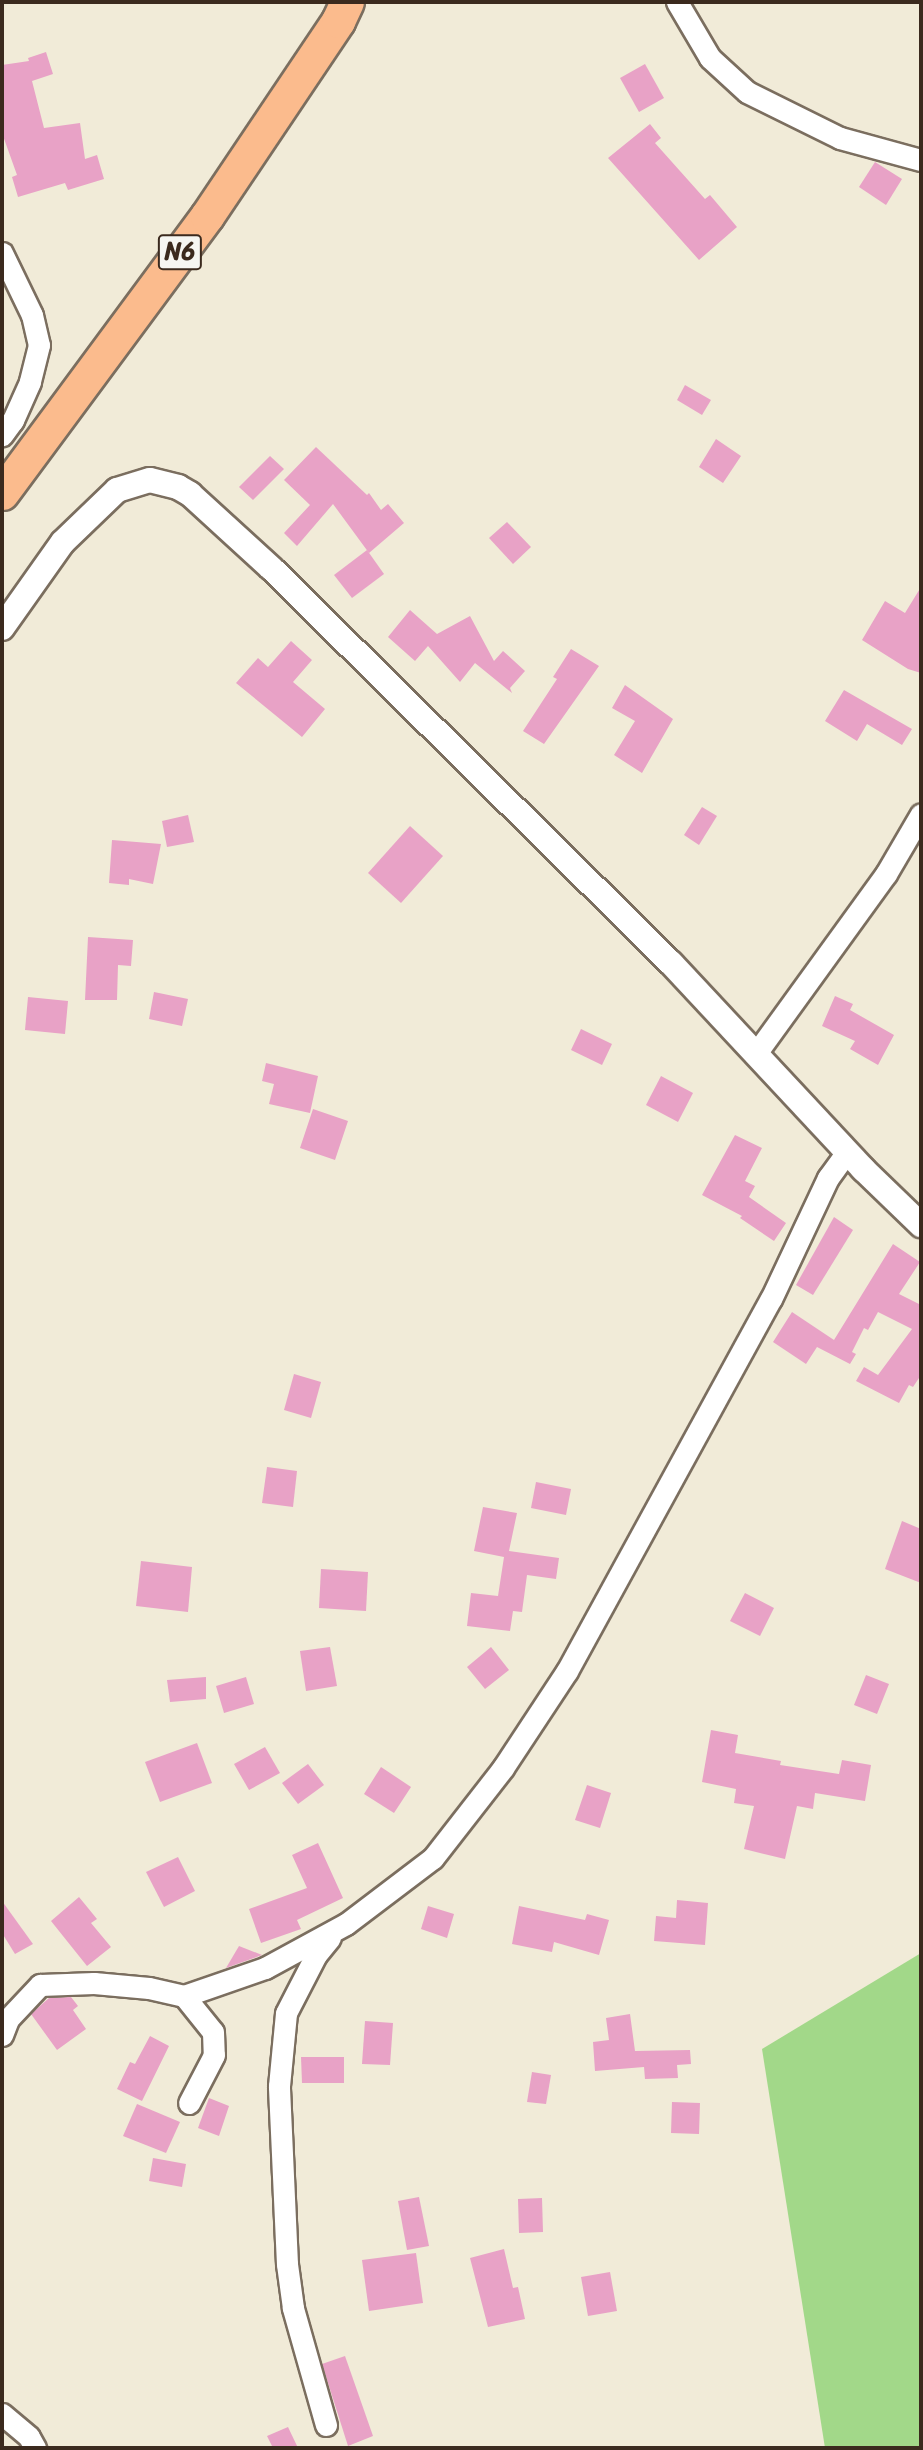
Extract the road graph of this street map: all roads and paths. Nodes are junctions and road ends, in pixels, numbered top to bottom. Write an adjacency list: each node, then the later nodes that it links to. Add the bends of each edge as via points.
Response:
1 (346, 2): 6 (highway, N6, via 338,21 207,216)
2 (677, 2): 3 (street, via 710,58 747,92 840,138)
3 (921, 160)
4 (2, 253): 5 (street, via 32,315 40,345 30,382)
5 (2, 435)
6 (2, 494)
7 (2, 628): 9 (street, via 63,542 117,490 150,480 178,487 281,577)
8 (921, 814): 9 (street, via 886,874)
9 (757, 1052): 10 (street)
10 (847, 1152): 11 (street); 12 (street, via 828,1178 771,1299 641,1541 531,1728 433,1858)
11 (921, 1225)
12 (338, 1928): 13 (street, via 265,1968); 17 (street, via 316,1955 286,2013 279,2086 286,2264 293,2308)
13 (184, 1996): 14 (street, via 94,1983 40,1985 9,2019); 15 (street, via 214,2032 214,2055)
14 (2, 2035)
15 (189, 2103)
16 (2, 2414): 18 (street)
17 (326, 2425)
18 (35, 2448)

